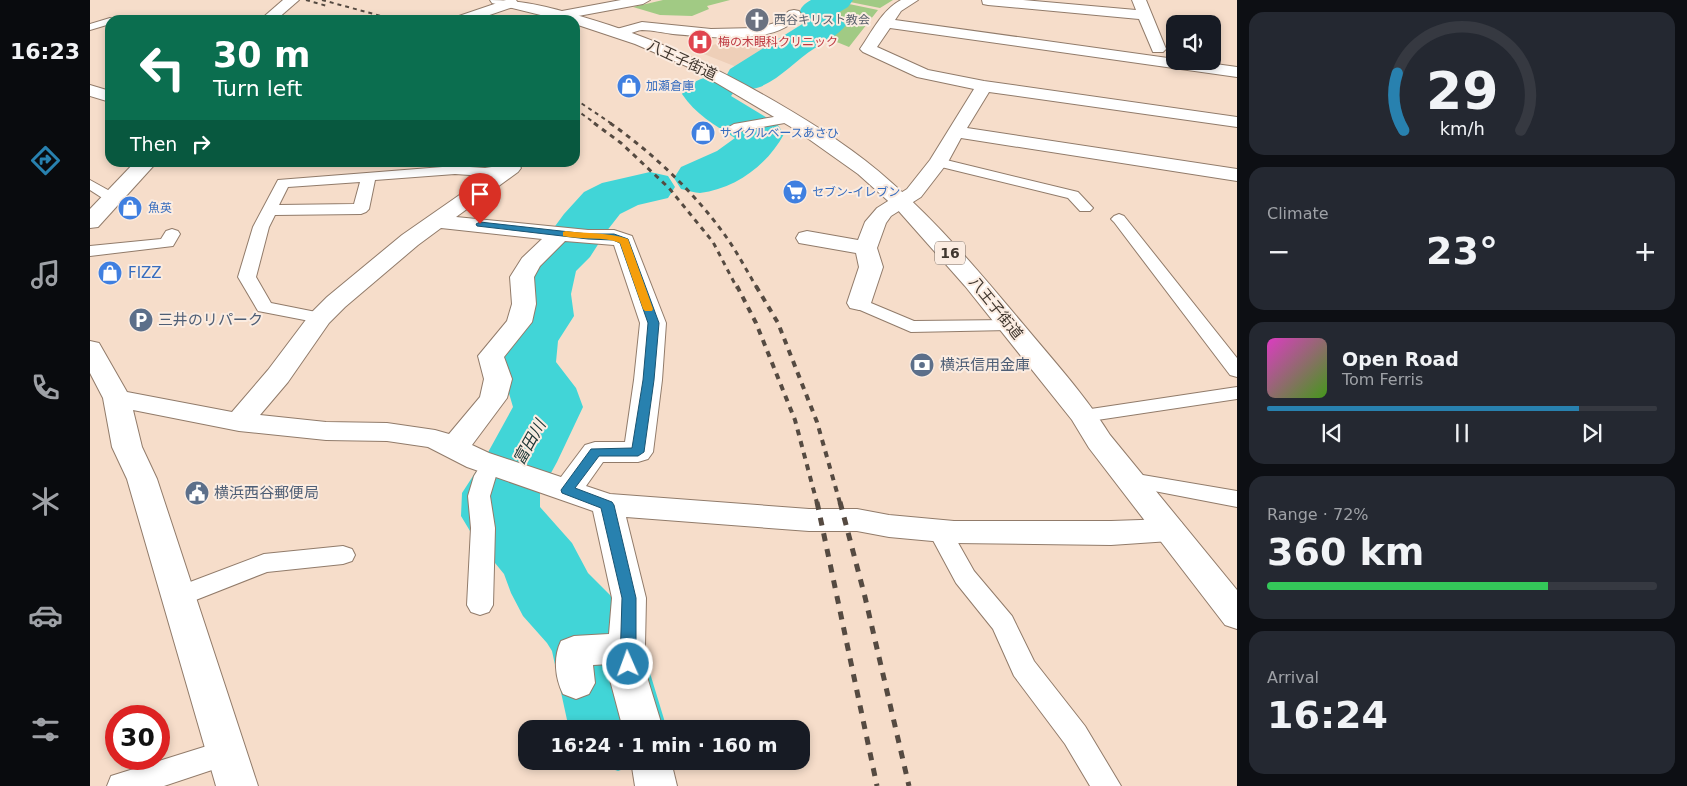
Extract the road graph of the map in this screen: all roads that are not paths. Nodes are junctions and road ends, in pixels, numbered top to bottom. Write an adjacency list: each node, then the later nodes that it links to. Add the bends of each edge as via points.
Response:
1 (292, 0): 8 (main road)
2 (911, 0): 14 (main road, via 896,8)
3 (1139, 0): 11 (main road)
4 (635, 1): 10 (main road)
5 (988, 1): 11 (main road)
6 (504, 2): 9 (main road); 10 (main road, 八王子街道 / 16)
7 (794, 14): 16 (main road, via 780,26 756,32 642,26)
8 (273, 15)
9 (473, 15)
10 (562, 15)
11 (1144, 15): 17 (main road)
12 (580, 21): 16 (main road, 八王子街道 / 16)
13 (105, 23): 15 (lane)
14 (885, 23): 17 (main road); 19 (main road, via 868,49 922,74)
15 (90, 27)
16 (618, 33): 24 (main road, 八王子街道 / 16, via 662,48 704,69)
17 (1159, 56): 18 (main road)
18 (1237, 72)
19 (984, 86): 25 (main road); 27 (main road)
20 (90, 90): 21 (main road)
21 (105, 96)
22 (105, 98): 23 (main road)
23 (90, 99)
24 (780, 119): 26 (lane); 35 (main road, 八王子街道 / 16, via 848,156)
25 (1237, 122)
26 (736, 128)
27 (955, 132): 28 (main road); 31 (main road)
28 (938, 162): 35 (main road, via 914,193); 36 (lane, via 1073,195)
29 (142, 167): 34 (main road)
30 (511, 168): 32 (lane); 39 (main road)
31 (1237, 175)
32 (368, 177): 37 (lane, via 283,183); 37 (lane, via 361,208)
33 (90, 184): 34 (lane)
34 (112, 198): 40 (main road)
35 (902, 202): 44 (main road, via 884,212 876,222); 48 (main road, 八王子街道 / 16)
36 (1085, 208)
37 (271, 210): 47 (lane, via 261,228 247,277 264,307)
38 (1119, 219): 50 (lane)
39 (435, 221): 42 (main road); 47 (main road)
40 (90, 222)
41 (172, 234): 45 (lane, via 167,243)
42 (573, 235): 55 (main road, via 530,263 522,277 524,304 519,322 491,356 498,379 493,398); 58 (main road, via 614,237 624,241 653,323 638,452 595,452)
43 (807, 238): 44 (main road)
44 (866, 248): 46 (main road, via 871,266)
45 (90, 251)
46 (859, 303): 48 (lane, via 912,327)
47 (320, 318): 54 (main road, via 278,376)
48 (1009, 324): 53 (main road, 八王子街道 / 16)
49 (90, 349): 52 (main road)
50 (1237, 371)
51 (1237, 393): 53 (lane)
52 (117, 398): 54 (main road); 64 (main road, via 127,447 142,479)
53 (1084, 416): 57 (main road, 八王子街道 / 16)
54 (239, 422): 55 (main road, via 326,431 387,432 435,439)
55 (454, 448): 56 (main road)
56 (508, 470): 58 (main road); 65 (lane, via 485,476 479,496 483,528)
57 (1131, 480): 59 (lane); 61 (main road, 八王子街道 / 16)
58 (567, 490): 60 (main road)
59 (1237, 499)
60 (607, 505): 62 (main road, via 809,520 857,520); 67 (main road, via 629,598)
61 (1170, 530): 62 (main road, via 1111,533); 66 (main road, 八王子街道 / 16)
62 (940, 531): 75 (lane, via 965,578 1003,623 1024,668 1076,735)
63 (343, 554): 64 (lane, via 264,563)
64 (178, 597): 70 (main road)
65 (480, 605)
66 (1237, 614)
67 (623, 648): 68 (main road); 69 (main road)
68 (578, 666)
69 (640, 720)
70 (226, 753): 72 (lane); 73 (main road)
71 (653, 770): 74 (main road)
72 (122, 786)
73 (236, 786)
74 (656, 786)
75 (1106, 786)

